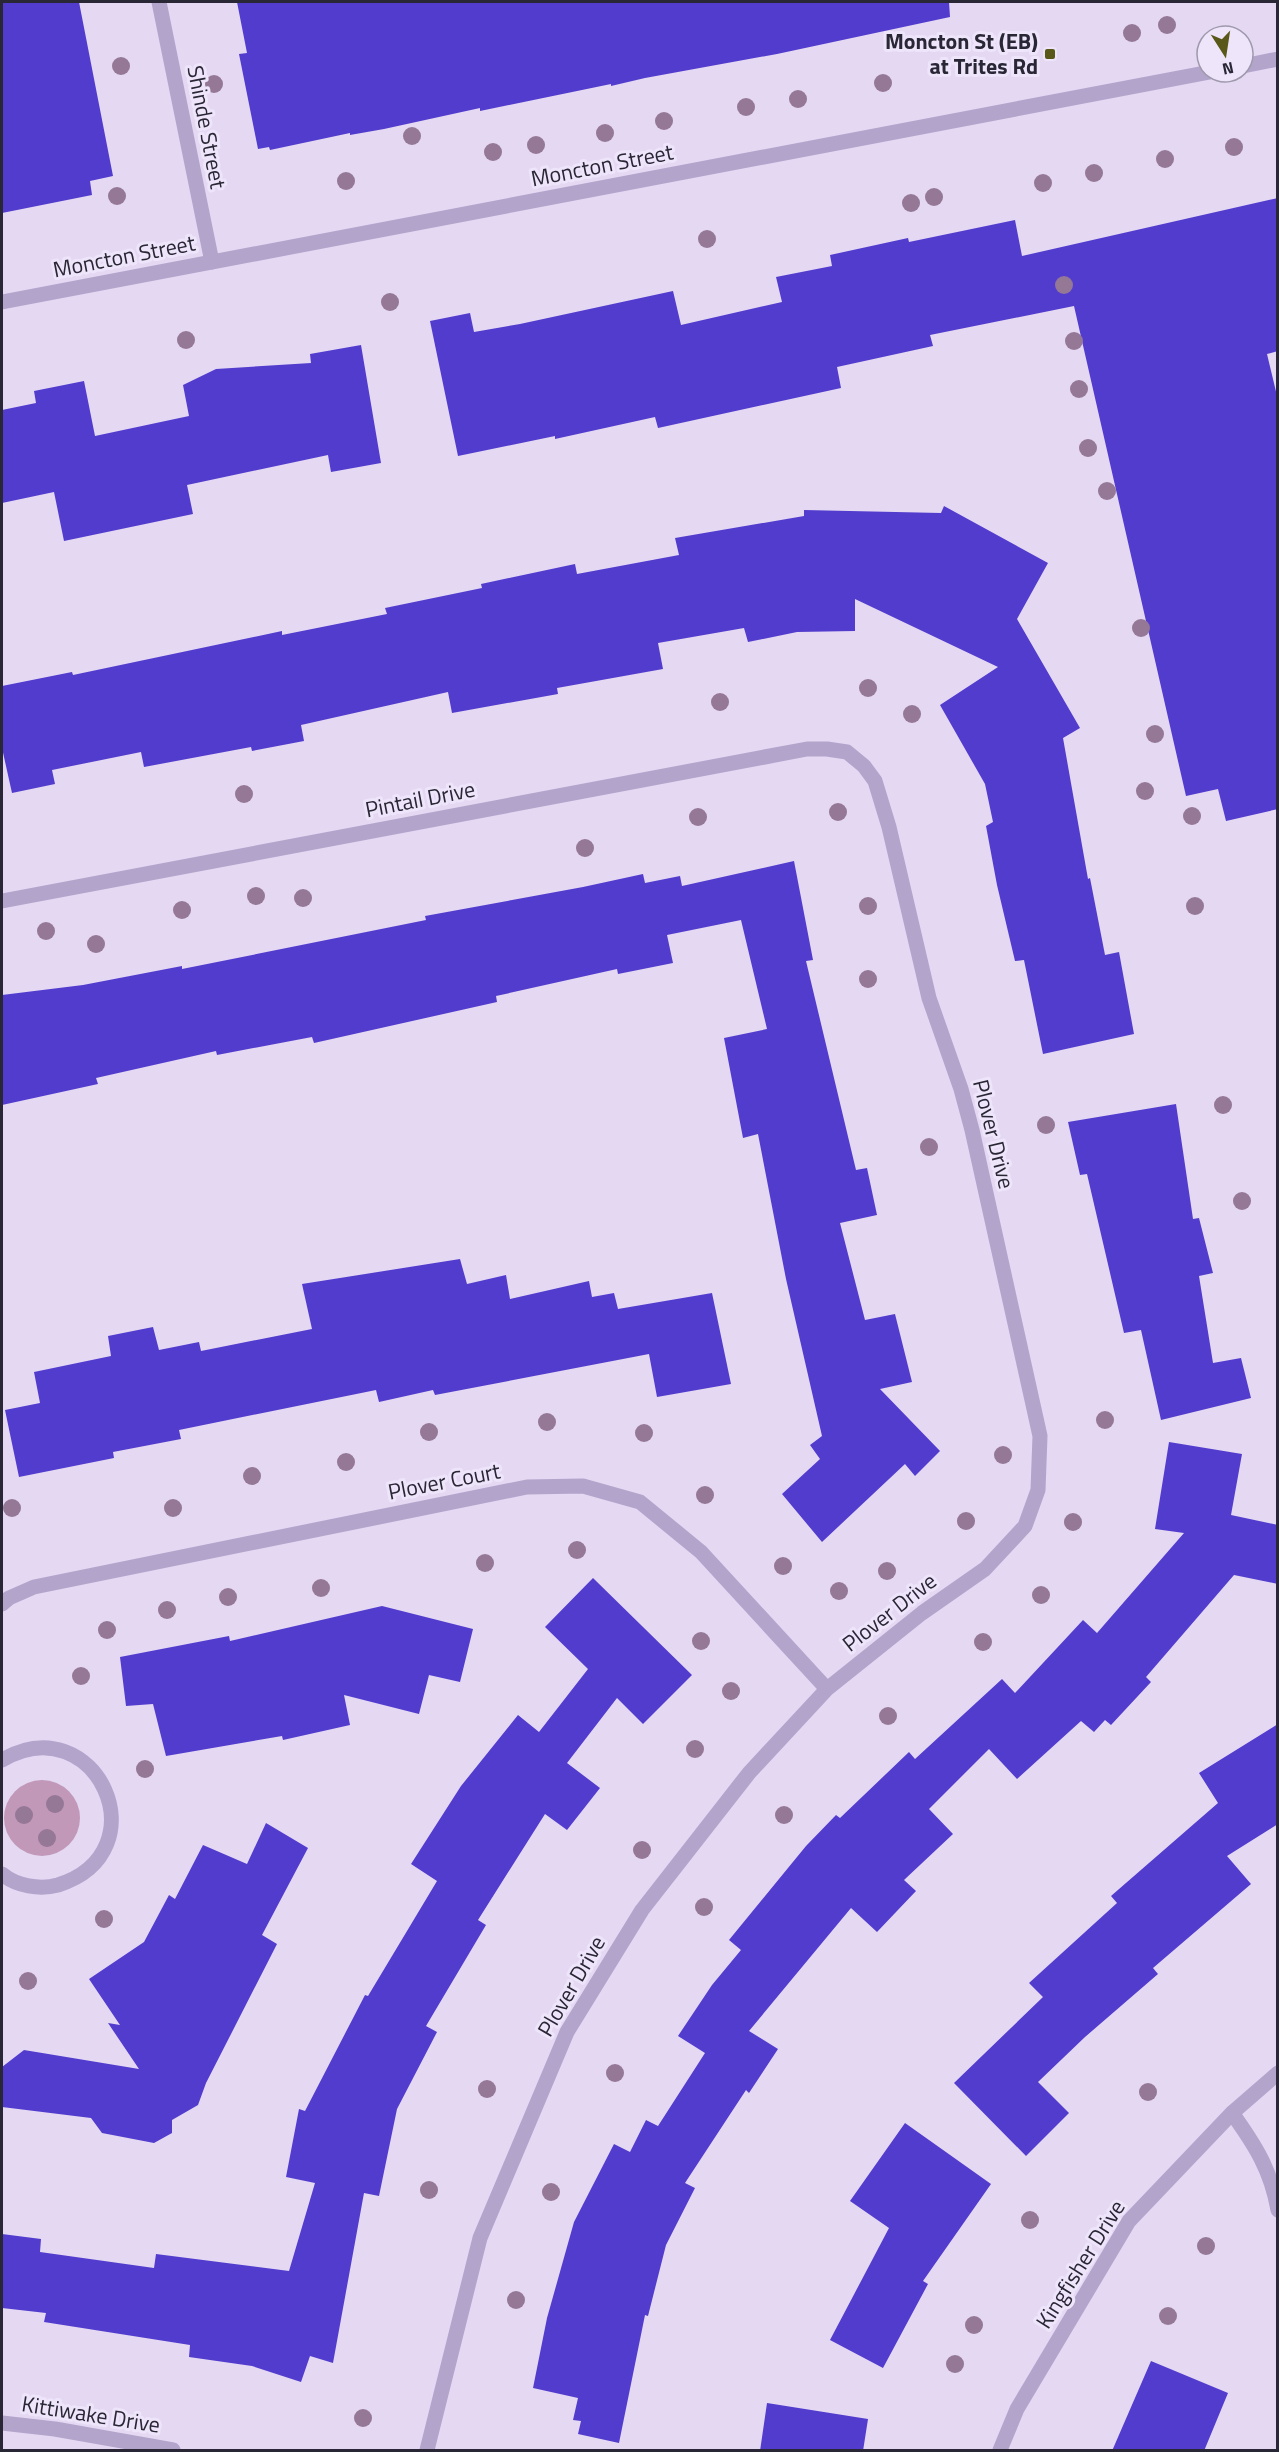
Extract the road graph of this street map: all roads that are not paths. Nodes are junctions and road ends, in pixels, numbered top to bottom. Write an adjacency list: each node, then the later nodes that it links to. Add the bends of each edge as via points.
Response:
1 (159, 2): 5 (street, Shinde Street)
2 (1278, 59): 3 (street)
3 (1255, 64)
4 (1195, 75): 5 (street, Moncton Street)
5 (212, 262): 6 (street, Moncton Street)
6 (2, 302)
7 (848, 752): 8 (street, Pintail Drive, via 807,749); 10 (street, Plover Drive, via 875,781 889,827 918,959 972,1130 1040,1436 1038,1490 1025,1526 985,1569 922,1613)
8 (2, 901)
9 (2, 1604): 10 (street, Plover Court, via 34,1587 527,1487 584,1486 640,1502 702,1552)
10 (827, 1689): 18 (street, Plover Drive, via 749,1773 642,1910 567,2032 480,2238)
11 (2, 1756): 12 (street, via 46,1747 69,1752 103,1782 111,1803 112,1826 92,1867 74,1880 51,1887 28,1887)
12 (2, 1874)
13 (1278, 2073): 14 (street, Kingfisher Drive)
14 (1232, 2113): 15 (street, via 1257,2148 1274,2186); 19 (street, Kingfisher Drive, via 1129,2221 1017,2409)
15 (1278, 2210)
16 (2, 2423): 17 (street, Kittiwake Drive)
17 (173, 2451)
18 (427, 2451)
19 (1000, 2451)

